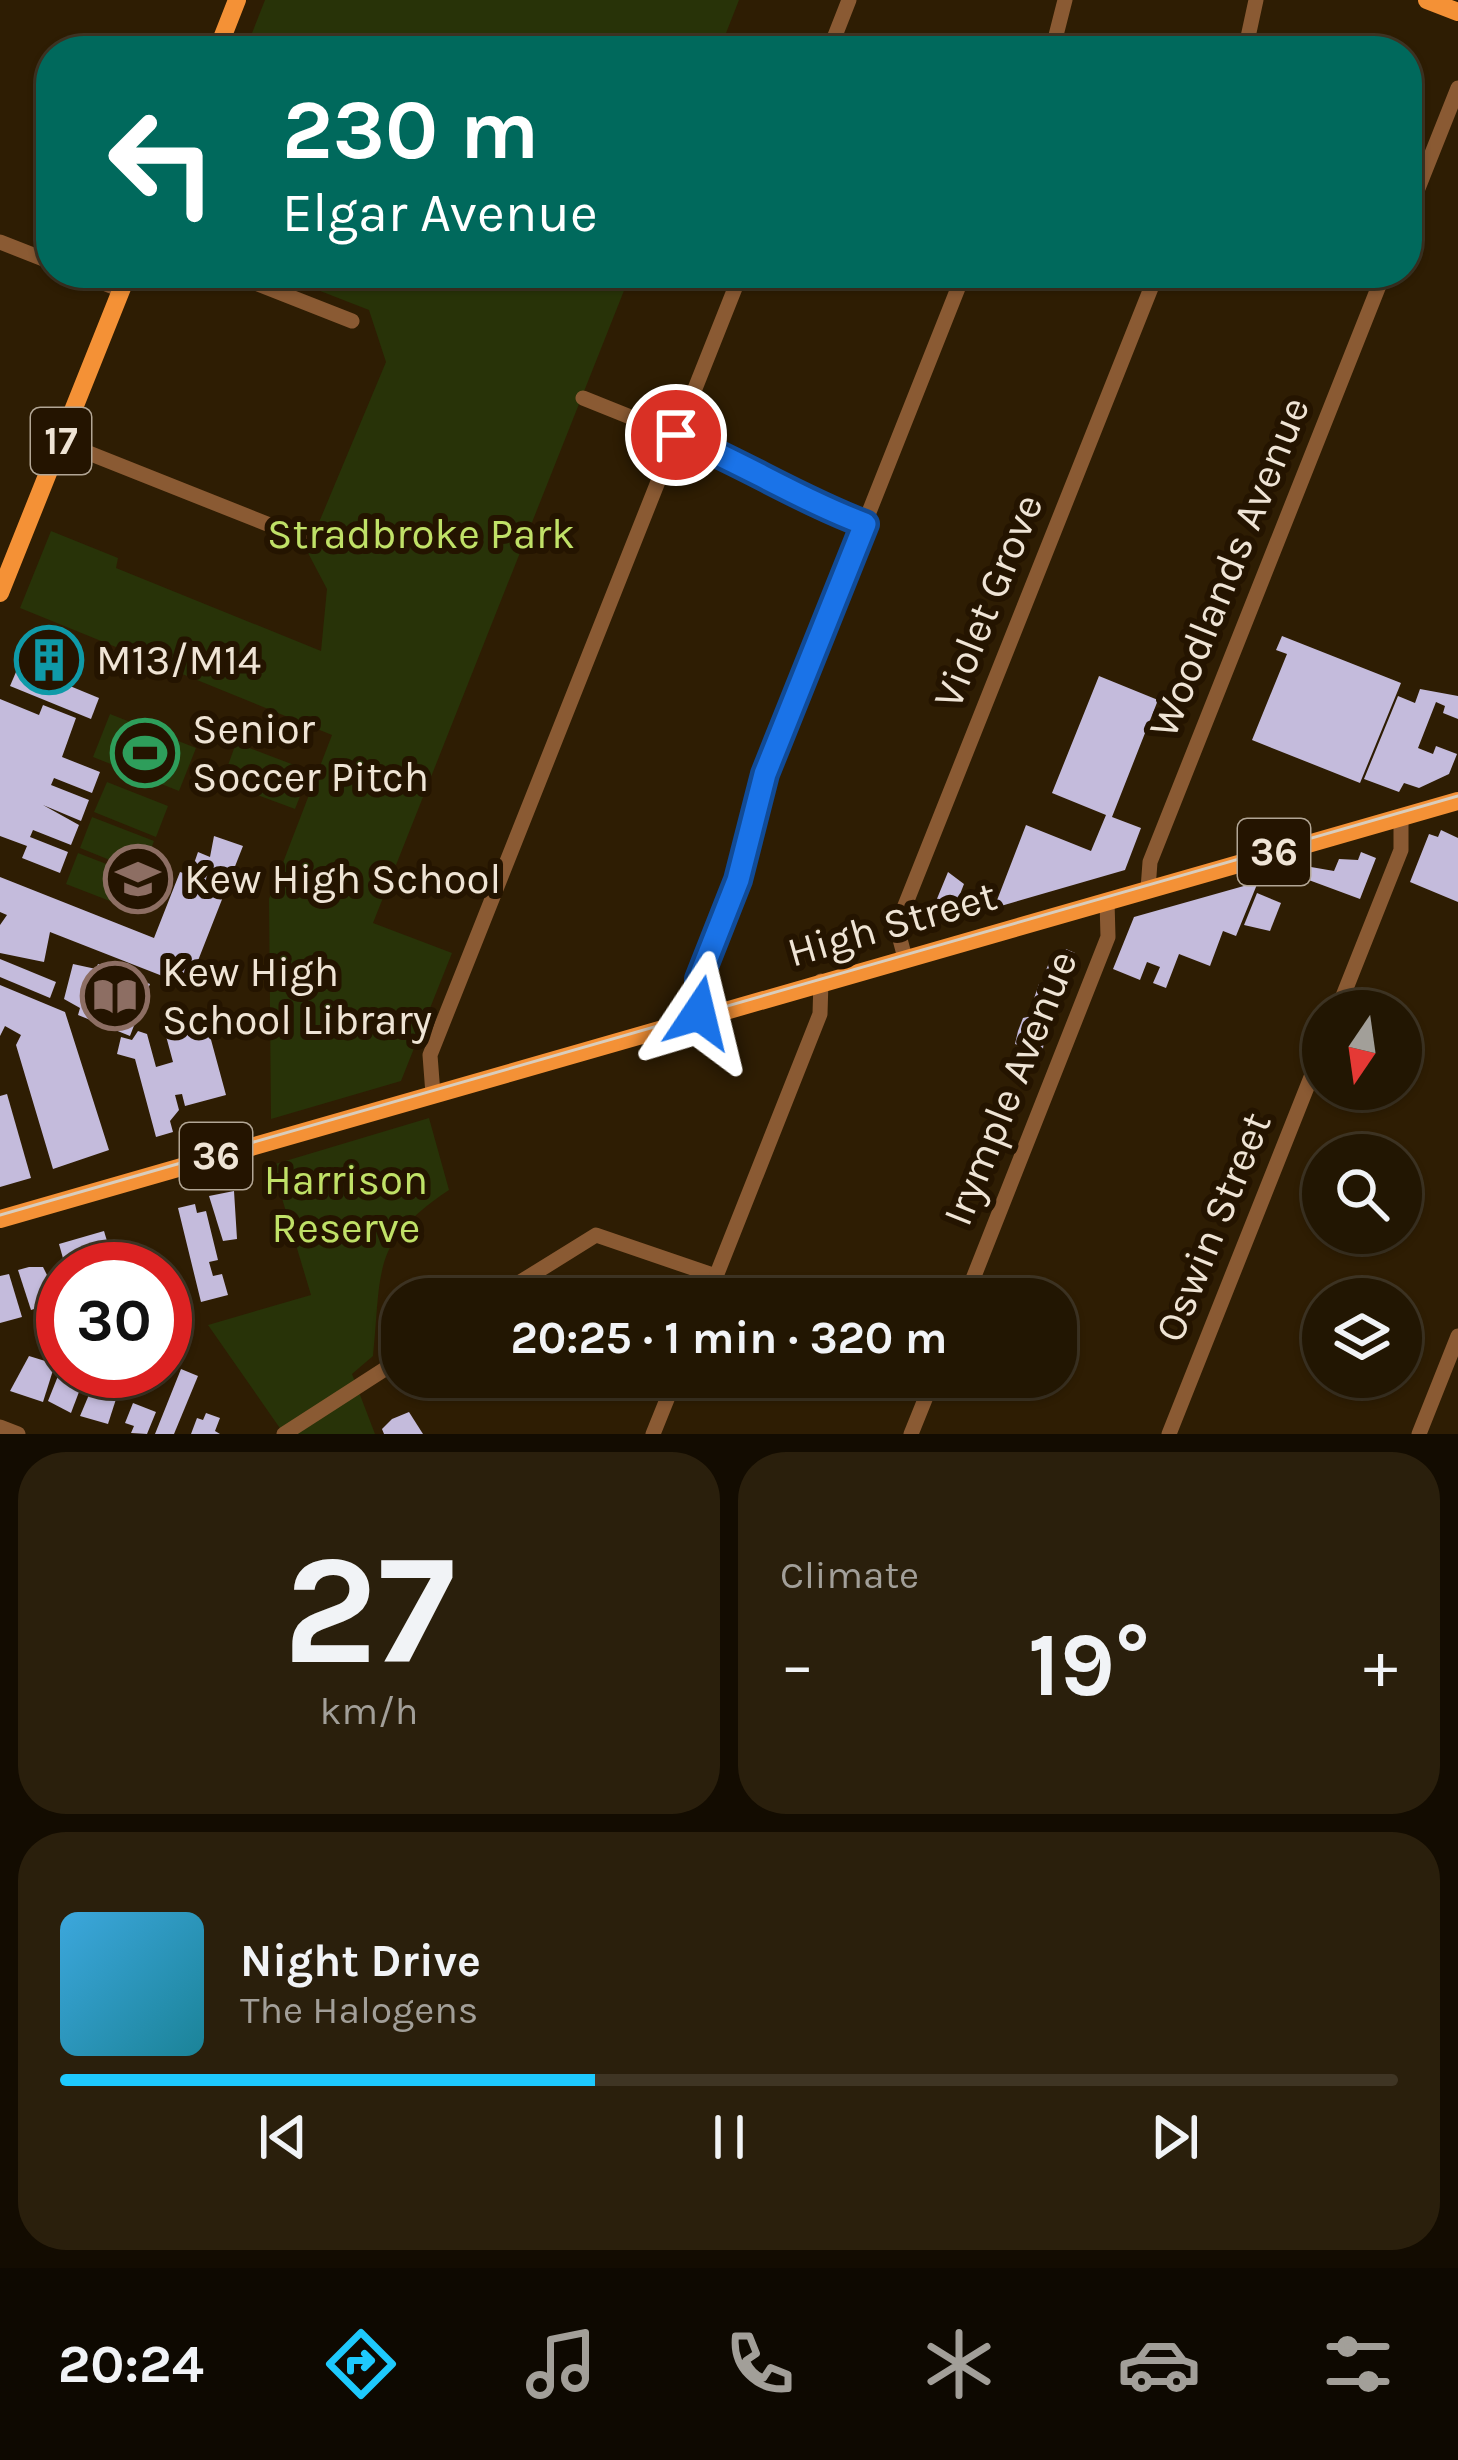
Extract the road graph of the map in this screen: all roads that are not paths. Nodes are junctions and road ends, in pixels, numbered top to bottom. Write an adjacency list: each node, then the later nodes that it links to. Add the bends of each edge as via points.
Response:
1 (237, 0): 7 (main road)
2 (849, 0): 8 (street)
3 (1065, 0): 9 (street)
4 (1256, 0): 10 (street)
5 (1427, 0): 6 (main road)
6 (1458, 12)
7 (223, 36)
8 (835, 36)
9 (1056, 36)
10 (1248, 36)
11 (1458, 88): 12 (street)
12 (1422, 178)
13 (0, 242): 14 (street)
14 (36, 256)
15 (122, 288): 24 (main road, 17)
16 (268, 288): 21 (street)
17 (734, 288): 23 (street)
18 (958, 288): 25 (street)
19 (1151, 288): 32 (street, Violet Grove, via 902,913)
20 (1378, 288): 30 (street, Woodlands Avenue, via 1150,862)
21 (352, 321)
22 (583, 398): 23 (street)
23 (676, 435): 25 (street); 36 (street, via 430,1055)
24 (61, 442): 26 (street); 27 (main road, 17)
25 (865, 524): 35 (street, via 765,774 738,880 699,979)
26 (299, 537)
27 (0, 592)
28 (1458, 801): 29 (main road, High Street / 36)
29 (1401, 817): 30 (main road, High Street / 36); 34 (street, via 1402,850)
30 (1148, 889): 31 (main road, High Street / 36)
31 (1107, 901): 32 (main road, High Street / 36); 41 (street, Irymple Avenue, via 1108,938)
32 (905, 958): 33 (main road, High Street / 36)
33 (821, 981): 35 (main road, High Street / 36); 39 (street, via 820,1014)
34 (1345, 990)
35 (700, 1016): 36 (main road, High Street / 36)
36 (433, 1094): 38 (main road, High Street / 36)
37 (1302, 1100): 51 (street, Oswin Street)
38 (0, 1219)
39 (716, 1276): 40 (street, via 596,1234)
40 (526, 1278)
41 (972, 1278)
42 (1458, 1336): 52 (street)
43 (381, 1372): 48 (street)
44 (668, 1398): 49 (street)
45 (926, 1398): 50 (street)
46 (0, 1427): 47 (street)
47 (18, 1434)
48 (284, 1434)
49 (653, 1434)
50 (911, 1434)
51 (1169, 1434)
52 (1419, 1434)

